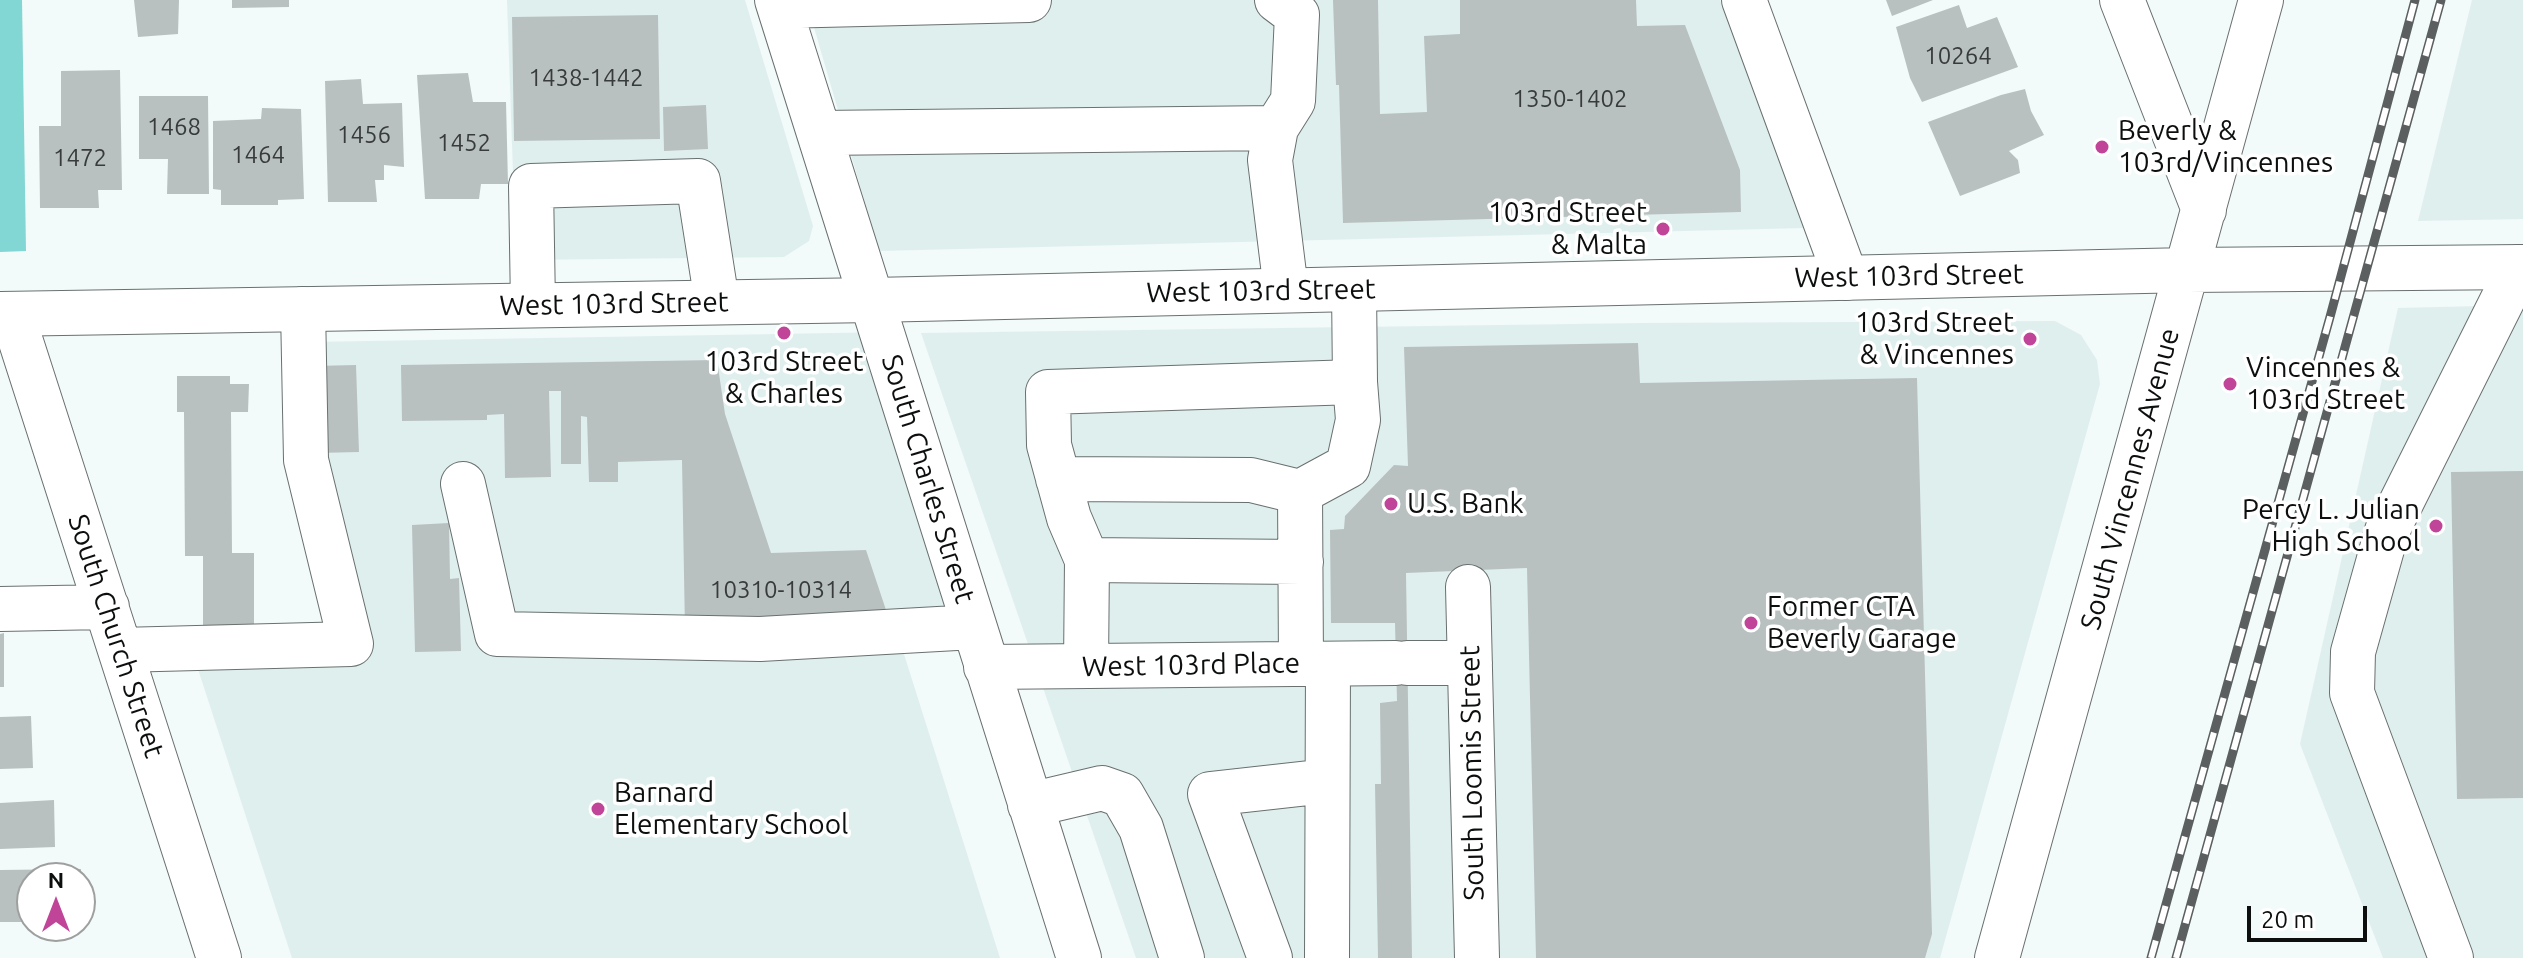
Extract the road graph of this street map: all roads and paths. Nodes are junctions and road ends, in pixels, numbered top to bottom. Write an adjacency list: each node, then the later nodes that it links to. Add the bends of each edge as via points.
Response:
1 (1029, 0): 6 (main road)
2 (1277, 0): 7 (main road, via 1297,15 1293,101)
3 (1744, 0): 12 (main road)
4 (2122, 0): 9 (main road)
5 (2261, 0): 9 (main road, South Vincennes Avenue)
6 (778, 3): 8 (main road, South Charles Street)
7 (1276, 128): 8 (main road); 14 (main road, via 1270,160)
8 (819, 133): 15 (main road, South Charles Street)
9 (2204, 210): 11 (main road, South Vincennes Avenue)
10 (2521, 267): 11 (main road, West 103rd Street); 43 (main road, via 2387,531 2353,652 2352,693)
11 (2188, 270): 12 (main road, West 103rd Street); 42 (main road, South Vincennes Avenue)
12 (1846, 278): 13 (main road, West 103rd Street)
13 (1354, 289): 14 (main road, West 103rd Street); 20 (main road)
14 (1286, 290): 15 (main road, West 103rd Street)
15 (873, 300): 16 (main road, West 103rd Street); 29 (main road, South Charles Street)
16 (717, 302): 17 (main road, West 103rd Street); 17 (main road, via 698,181 531,186)
17 (533, 305): 18 (main road, West 103rd Street)
18 (303, 309): 19 (main road, West 103rd Street); 30 (main road, via 306,460 351,644)
19 (6, 314): 27 (main road, South Church Street)
20 (1355, 382): 21 (main road, via 1048,392 1049,445); 23 (main road, via 1358,420 1348,466)
21 (1058, 479): 23 (main road, via 1251,480); 24 (main road)
22 (463, 484): 29 (main road, West 103rd Place, via 497,634)
23 (1300, 492): 25 (main road)
24 (1087, 560): 25 (main road); 33 (main road)
25 (1301, 562): 32 (main road)
26 (1468, 587): 31 (main road, South Loomis Street)
27 (107, 607): 28 (main road); 30 (main road, South Church Street)
28 (0, 609)
29 (980, 647): 33 (main road, West 103rd Place); 35 (main road, South Charles Street)
30 (120, 650): 36 (main road, South Church Street)
31 (1470, 663): 32 (main road, West 103rd Place); 41 (main road, South Loomis Street)
32 (1314, 664): 33 (main road, West 103rd Place); 34 (main road)
33 (1086, 666)
34 (1327, 781): 39 (main road, via 1210,794); 40 (main road)
35 (1030, 805): 37 (main road, South Charles Street); 38 (main road, via 1102,788 1122,795 1141,828)
36 (219, 958)
37 (1079, 958)
38 (1182, 958)
39 (1270, 958)
40 (1327, 958)
41 (1477, 958)
42 (1997, 958)
43 (2451, 958)

